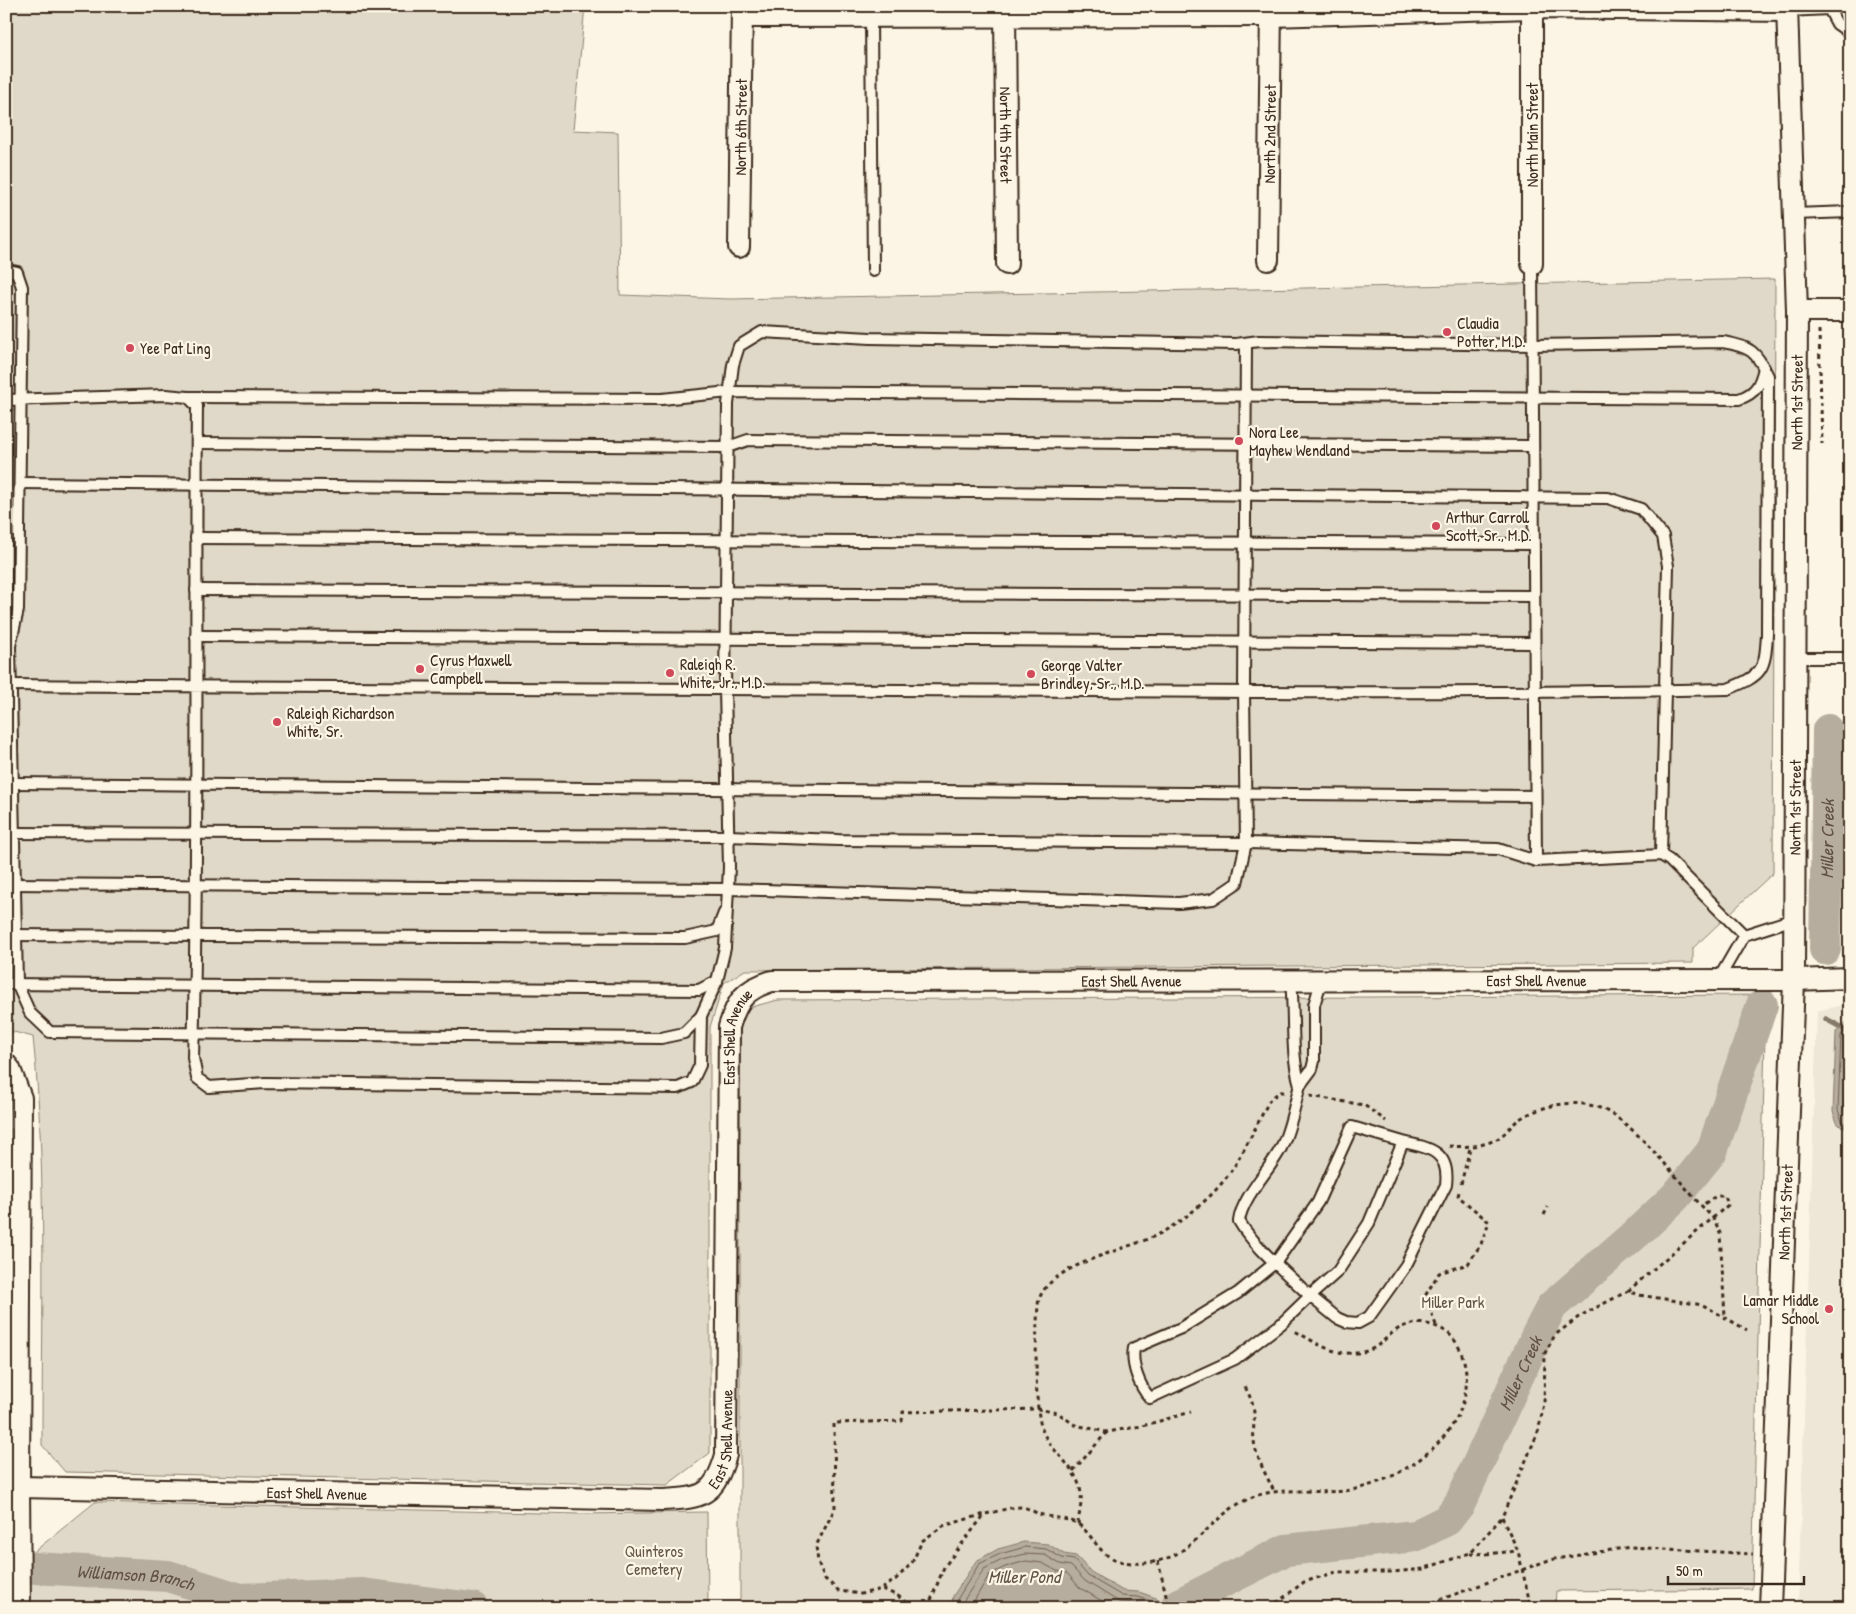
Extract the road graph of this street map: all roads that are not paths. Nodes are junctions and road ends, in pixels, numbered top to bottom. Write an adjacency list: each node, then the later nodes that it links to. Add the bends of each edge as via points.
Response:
1 (1532, 7): 2 (street); 3 (street); 13 (street, North Main Street)
2 (1787, 9): 7 (lane, via 1829,9 1837,24); 9 (street, North 1st Street)
3 (1271, 11): 5 (street); 11 (street, North 2nd Street)
4 (742, 12): 6 (street); 10 (street, North 6th Street)
5 (1005, 12): 6 (street); 12 (street, North 4th Street)
6 (871, 17): 15 (lane)
7 (1850, 33)
8 (1850, 212): 9 (lane)
9 (1794, 214): 16 (street, North 1st Street)
10 (739, 246)
11 (1268, 260)
12 (1007, 264)
13 (1532, 264): 19 (lane)
14 (6, 270): 26 (lane, via 17,272 22,287)
15 (873, 271)
16 (1797, 311): 17 (street); 49 (street, North 1st Street)
17 (1850, 311)
18 (1246, 343): 19 (lane); 21 (lane, via 880,338 762,332 739,346); 22 (lane)
19 (1532, 345): 20 (lane, via 1723,342 1744,346 1759,356); 23 (lane)
20 (1764, 368): 23 (lane, via 1761,381 1751,395 1739,399); 55 (lane, via 1768,376 1768,624 1765,662 1752,679 1728,690)
21 (729, 392): 22 (lane); 24 (lane, via 662,399); 30 (lane)
22 (1246, 396): 23 (lane); 28 (lane)
23 (1532, 396): 29 (lane)
24 (188, 397): 26 (lane); 27 (lane, via 197,406)
25 (6, 400): 26 (lane)
26 (21, 400): 31 (lane)
27 (197, 443): 30 (lane); 32 (lane)
28 (1246, 445): 29 (lane); 30 (lane, via 748,440); 34 (lane)
29 (1532, 446): 35 (lane)
30 (728, 447): 33 (lane)
31 (20, 483): 32 (lane); 48 (lane, via 18,610)
32 (197, 485): 33 (lane); 36 (lane)
33 (727, 490): 34 (lane); 37 (lane)
34 (1245, 495): 35 (lane); 38 (lane)
35 (1532, 497): 39 (lane); 55 (lane, via 1608,498 1641,509 1663,536 1668,566)
36 (196, 538): 37 (lane); 40 (lane)
37 (727, 540): 38 (lane); 41 (lane)
38 (1245, 542): 39 (lane); 42 (lane)
39 (1533, 544): 43 (lane)
40 (196, 590): 41 (lane); 44 (lane)
41 (726, 592): 42 (lane); 45 (lane)
42 (1244, 595): 43 (lane); 46 (lane)
43 (1533, 596): 47 (lane)
44 (196, 636): 45 (lane); 52 (lane)
45 (726, 639): 46 (lane); 53 (lane)
46 (1244, 642): 47 (lane); 54 (lane)
47 (1533, 643): 56 (lane)
48 (8, 644): 51 (lane)
49 (1795, 658): 50 (lane); 72 (street, North 1st Street)
50 (1850, 658)
51 (11, 684): 52 (lane); 57 (lane)
52 (196, 687): 53 (lane); 58 (lane)
53 (725, 689): 54 (lane); 59 (lane)
54 (1244, 691): 56 (lane); 60 (lane)
55 (1665, 691): 56 (lane); 66 (lane)
56 (1533, 693): 61 (lane)
57 (13, 783): 58 (lane); 62 (lane)
58 (195, 785): 59 (lane); 63 (lane)
59 (727, 790): 60 (lane); 64 (lane)
60 (1245, 792): 61 (lane); 65 (lane)
61 (1534, 796): 67 (lane)
62 (10, 833): 63 (lane); 68 (lane)
63 (195, 833): 64 (lane); 69 (lane)
64 (728, 836): 65 (lane, via 838,840); 70 (lane)
65 (1246, 843): 67 (lane, via 1498,848); 70 (lane, via 1237,883 1213,898 1179,902)
66 (1661, 855): 67 (lane); 73 (lane)
67 (1536, 861)
68 (11, 884): 69 (lane); 74 (lane)
69 (195, 886): 70 (lane); 75 (lane)
70 (728, 888): 71 (lane)
71 (727, 906): 75 (lane, via 717,931 685,938); 79 (lane, via 725,948)
72 (1794, 918): 73 (lane); 78 (street, North 1st Street)
73 (1744, 934): 77 (lane)
74 (11, 936): 75 (lane); 83 (lane)
75 (194, 936): 84 (lane)
76 (1850, 978): 78 (street, East Shell Avenue)
77 (1718, 980): 78 (street, East Shell Avenue); 81 (street, East Shell Avenue)
78 (1794, 980): 94 (street, North 1st Street)
79 (717, 981): 84 (lane, via 700,990); 85 (lane)
80 (1291, 982): 81 (street, East Shell Avenue); 88 (lane, via 1293,1045); 92 (street, East Shell Avenue, via 772,981 753,987 736,1006 729,1027 726,1455 721,1474 709,1490 693,1498 653,1500)
81 (1321, 982): 88 (lane, via 1314,1005 1314,1061)
82 (6, 984): 83 (lane)
83 (17, 984): 84 (lane); 86 (lane, via 30,1013 50,1032)
84 (194, 986): 86 (lane)
85 (701, 1016): 86 (lane, via 684,1033 661,1038); 86 (lane, via 700,1065 692,1082 678,1088 265,1083 209,1087 197,1078 193,1058)
86 (194, 1033)
87 (6, 1064): 92 (street, via 21,1098)
88 (1299, 1089): 90 (lane, via 1281,1148 1243,1206 1239,1221)
89 (1403, 1142): 90 (lane, via 1352,1126 1318,1202); 91 (lane, via 1369,1223 1338,1271); 91 (lane, via 1436,1151 1448,1171 1442,1195 1406,1266 1369,1317 1358,1322 1337,1318)
90 (1276, 1262): 91 (lane); 91 (lane, via 1238,1293 1181,1328 1134,1348 1133,1356 1142,1389 1150,1398 1235,1359 1281,1324)
91 (1310, 1296)
92 (19, 1487): 93 (street)
93 (20, 1608)
94 (1770, 1608)

